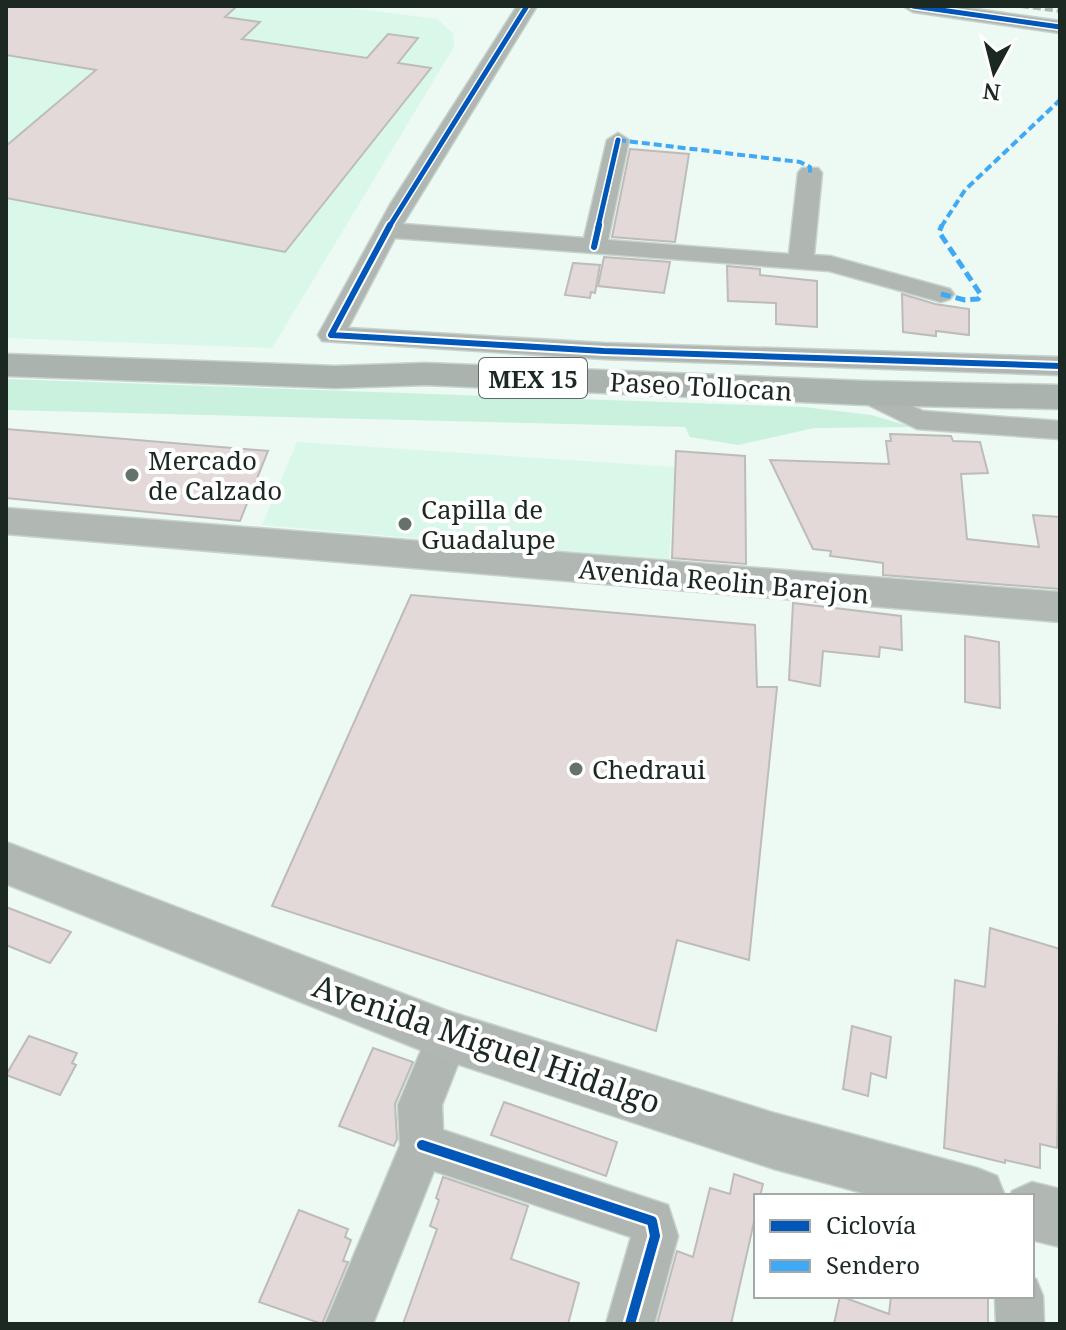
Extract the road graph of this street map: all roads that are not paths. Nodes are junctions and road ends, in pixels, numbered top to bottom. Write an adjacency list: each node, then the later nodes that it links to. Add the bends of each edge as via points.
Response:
1 (527, 6): 6 (street)
2 (913, 6): 3 (street)
3 (1060, 27)
4 (618, 140): 7 (street)
5 (810, 173): 8 (street)
6 (390, 230): 7 (street); 11 (street, via 363,269 331,335 640,353)
7 (594, 247): 8 (street)
8 (801, 260): 9 (street)
9 (941, 294)
10 (6, 365): 12 (highway, Paseo Tollocan / MEX 15, via 335,377 426,374)
11 (1060, 366)
12 (866, 393): 13 (highway, Paseo Tollocan / MEX 15); 14 (street, via 917,420)
13 (1060, 397)
14 (1060, 430)
15 (6, 521): 16 (main road, Avenida Reolin Barejon)
16 (1060, 607)
17 (6, 863): 18 (main road, Avenida Miguel Hidalgo)
18 (448, 1036): 19 (street, via 420,1105); 20 (main road, Avenida Miguel Hidalgo, via 774,1141)
19 (422, 1145): 24 (street); 25 (street, via 652,1221 655,1236)
20 (970, 1194)
21 (1034, 1212): 22 (main road)
22 (1060, 1218)
23 (1019, 1298): 26 (street)
24 (349, 1324)
25 (630, 1324)
26 (1020, 1324)

